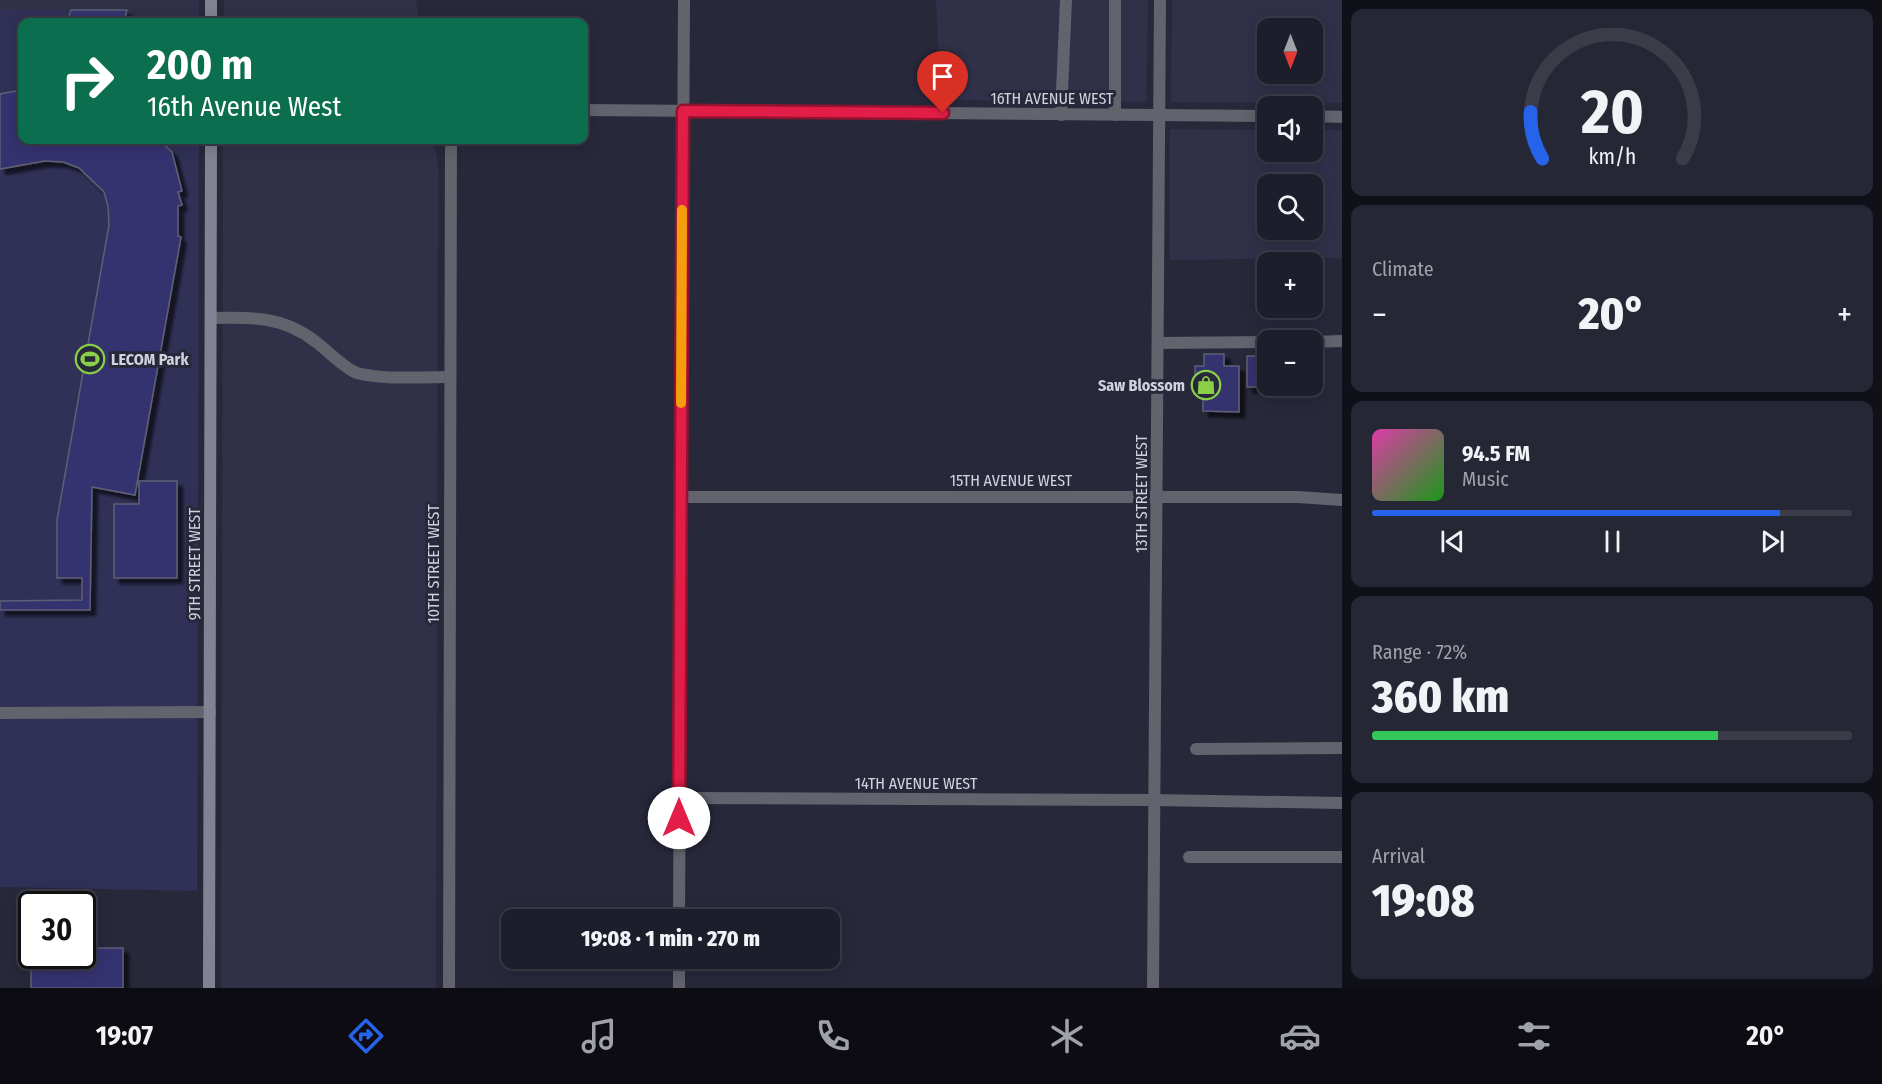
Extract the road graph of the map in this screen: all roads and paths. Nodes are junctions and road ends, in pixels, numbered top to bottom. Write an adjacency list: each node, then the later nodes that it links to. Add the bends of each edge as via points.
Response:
1 (212, 0): 6 (main road)
2 (684, 0): 8 (street)
3 (1066, 0): 9 (street)
4 (1115, 0): 10 (street)
5 (1160, 0): 11 (street, 13TH STREET WEST)
6 (211, 18)
7 (588, 110): 8 (street, 16TH AVENUE WEST)
8 (683, 111): 9 (street, 16TH AVENUE WEST); 24 (street)
9 (1061, 114): 10 (street, 16TH AVENUE WEST)
10 (1115, 115): 11 (street, 16TH AVENUE WEST)
11 (1158, 115): 12 (street, 16TH AVENUE WEST); 21 (street, 13TH STREET WEST)
12 (1257, 116)
13 (1323, 116): 14 (street)
14 (1342, 117)
15 (211, 144): 17 (main road, 9TH STREET WEST)
16 (451, 144): 22 (street, 10TH STREET WEST)
17 (211, 318): 22 (street, via 251,317 284,323 313,339 354,372); 26 (main road, 9TH STREET WEST)
18 (1342, 341): 20 (street)
19 (1257, 342): 21 (street)
20 (1323, 342)
21 (1158, 343): 23 (street, 13TH STREET WEST)
22 (450, 377): 38 (street, 10TH STREET WEST)
23 (1158, 496): 24 (street, 15TH AVENUE WEST); 25 (street, 15TH AVENUE WEST, via 1298,496); 31 (street, 13TH STREET WEST)
24 (680, 497): 30 (street)
25 (1342, 500)
26 (210, 712): 27 (street); 37 (main road, 9TH STREET WEST)
27 (0, 713)
28 (1196, 748): 29 (street)
29 (1342, 748)
30 (679, 798): 31 (street, 14TH AVENUE WEST); 35 (street)
31 (1153, 800): 32 (street, 14TH AVENUE WEST); 40 (street, 13TH STREET WEST)
32 (1342, 803)
33 (1189, 857): 34 (street)
34 (1342, 857)
35 (679, 909)
36 (679, 969): 39 (street)
37 (209, 988)
38 (448, 988)
39 (679, 988)
40 (1153, 988)

